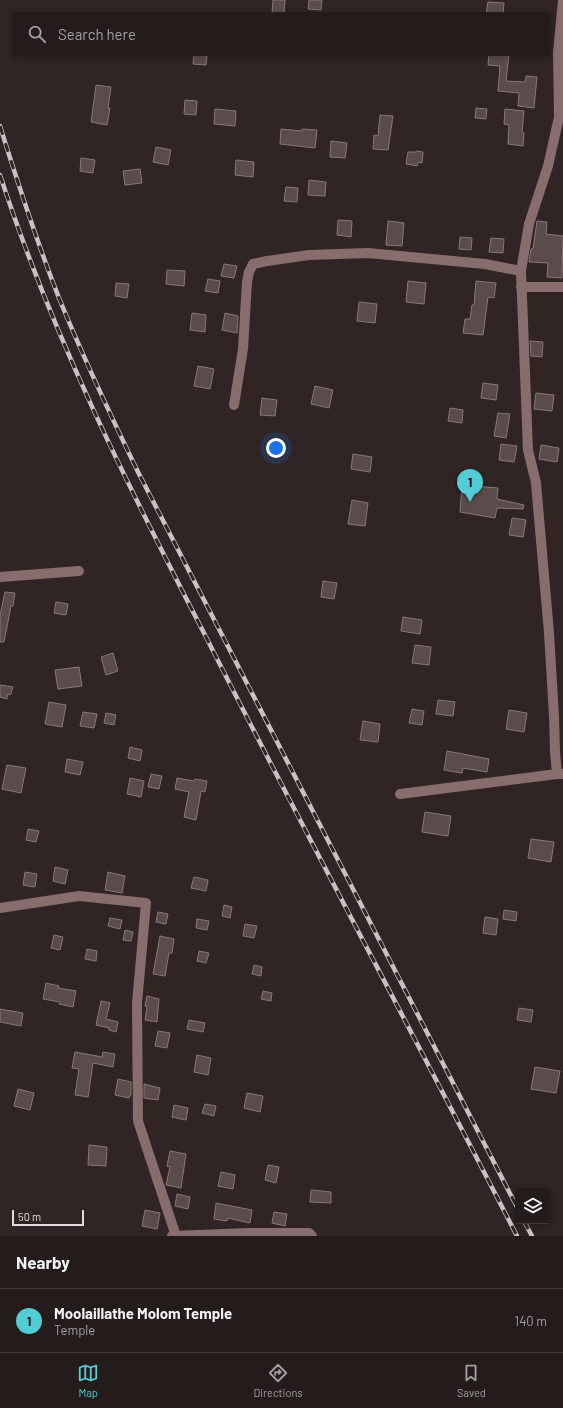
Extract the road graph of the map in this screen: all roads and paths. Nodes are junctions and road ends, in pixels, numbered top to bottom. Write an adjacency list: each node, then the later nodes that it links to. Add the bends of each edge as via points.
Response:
1 (563, 0): 2 (street, via 558,54 559,118 548,166 529,224)
2 (522, 271): 3 (street); 5 (street, via 478,263 368,253 309,255 253,264 247,282 243,348)
3 (522, 287): 4 (street); 8 (street, via 528,450 536,483 549,633 555,752)
4 (563, 287)
5 (234, 406)
6 (79, 571): 7 (street)
7 (0, 577)
8 (560, 774): 9 (street)
9 (400, 794)
10 (0, 908): 12 (street, via 79,896 146,903 137,1003 138,1121)
11 (172, 1236): 12 (street)
12 (176, 1236): 13 (street, via 309,1233)
13 (312, 1236)

